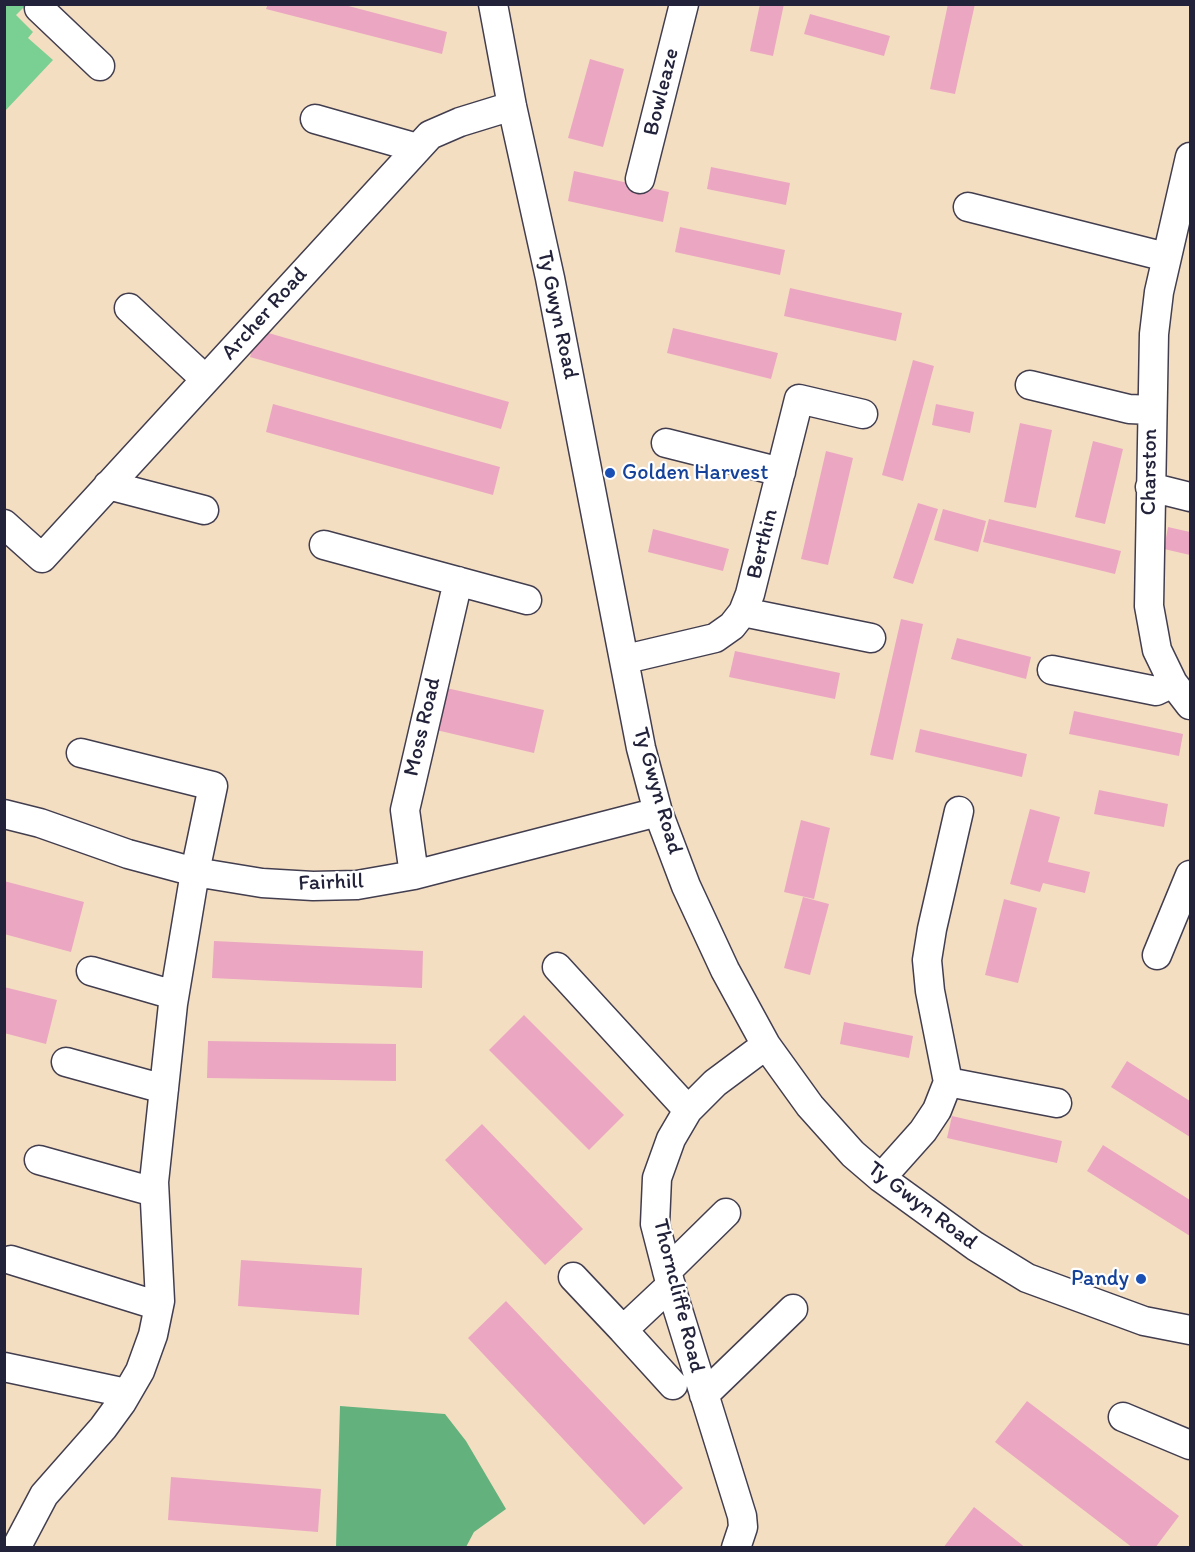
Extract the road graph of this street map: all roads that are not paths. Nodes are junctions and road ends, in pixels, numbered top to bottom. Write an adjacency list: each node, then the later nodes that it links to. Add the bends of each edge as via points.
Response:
1 (493, 4): 5 (street, Ty Gwyn Road)
2 (684, 4): 9 (street, Bowleaze)
3 (40, 6): 4 (street)
4 (100, 66)
5 (512, 106): 7 (street, Archer Road, via 430,135); 29 (street, Ty Gwyn Road)
6 (315, 119): 7 (street)
7 (417, 148): 13 (street, Archer Road)
8 (1191, 157): 11 (street, Charston)
9 (640, 179)
10 (968, 207): 11 (street)
11 (1166, 257): 15 (street, Charston, via 1154,334)
12 (129, 308): 13 (street)
13 (205, 379): 19 (street, Archer Road)
14 (1030, 385): 15 (street, via 1129,409)
15 (1151, 410): 20 (street, Charston)
16 (863, 414): 18 (street, Berthin, via 799,399)
17 (666, 443): 18 (street)
18 (781, 472): 27 (street, Berthin)
19 (108, 485): 22 (street); 23 (street, Archer Road, via 42,558)
20 (1150, 487): 21 (street); 31 (street, Charston, via 1149,606 1157,651)
21 (1191, 497)
22 (204, 510)
23 (4, 524)
24 (324, 545): 25 (street)
25 (458, 581): 26 (street); 38 (street, Moss Road, via 405,810)
26 (527, 600)
27 (743, 612): 28 (street); 29 (street, Berthin, via 715,638)
28 (871, 638)
29 (626, 659): 35 (street, Ty Gwyn Road, via 641,748)
30 (1052, 670): 31 (street, via 1156,691)
31 (1173, 683): 32 (street, Charston)
32 (1191, 705)
33 (81, 753): 37 (street, via 213,786)
34 (959, 811): 46 (street, via 927,960)
35 (658, 812): 38 (street, Fairhill); 44 (street, Ty Gwyn Road, via 686,886)
36 (4, 814): 37 (street, Fairhill)
37 (195, 872): 38 (street, Fairhill, via 262,883 313,886 357,885); 43 (street)
38 (414, 875)
39 (1191, 875): 40 (street)
40 (1157, 955)
41 (557, 967): 49 (street)
42 (91, 971): 43 (street)
43 (174, 995): 47 (street)
44 (766, 1045): 49 (street, Thorncliffe Road, via 715,1083); 51 (street, Ty Gwyn Road, via 810,1106 853,1154)
45 (66, 1062): 47 (street)
46 (948, 1082): 48 (street); 51 (street, via 923,1131)
47 (164, 1089): 52 (street)
48 (1057, 1103)
49 (688, 1110): 56 (street, Thorncliffe Road, via 671,1139 657,1178 655,1224)
50 (39, 1160): 52 (street)
51 (881, 1178): 60 (street, Ty Gwyn Road, via 1027,1278 1144,1321)
52 (154, 1192): 57 (street)
53 (726, 1213): 56 (street)
54 (11, 1260): 57 (street)
55 (573, 1277): 59 (street)
56 (669, 1278): 59 (street); 64 (street, Thorncliffe Road)
57 (159, 1306): 63 (street, via 146,1353)
58 (793, 1309): 64 (street)
59 (623, 1330): 62 (street)
60 (1191, 1330)
61 (4, 1367): 63 (street)
62 (673, 1385)
63 (126, 1393): 67 (street, via 103,1428 44,1495)
64 (704, 1395): 68 (street, Thorncliffe Road, via 742,1516 743,1527)
65 (1123, 1417): 66 (street)
66 (1191, 1445)
67 (16, 1548)
68 (736, 1548)

